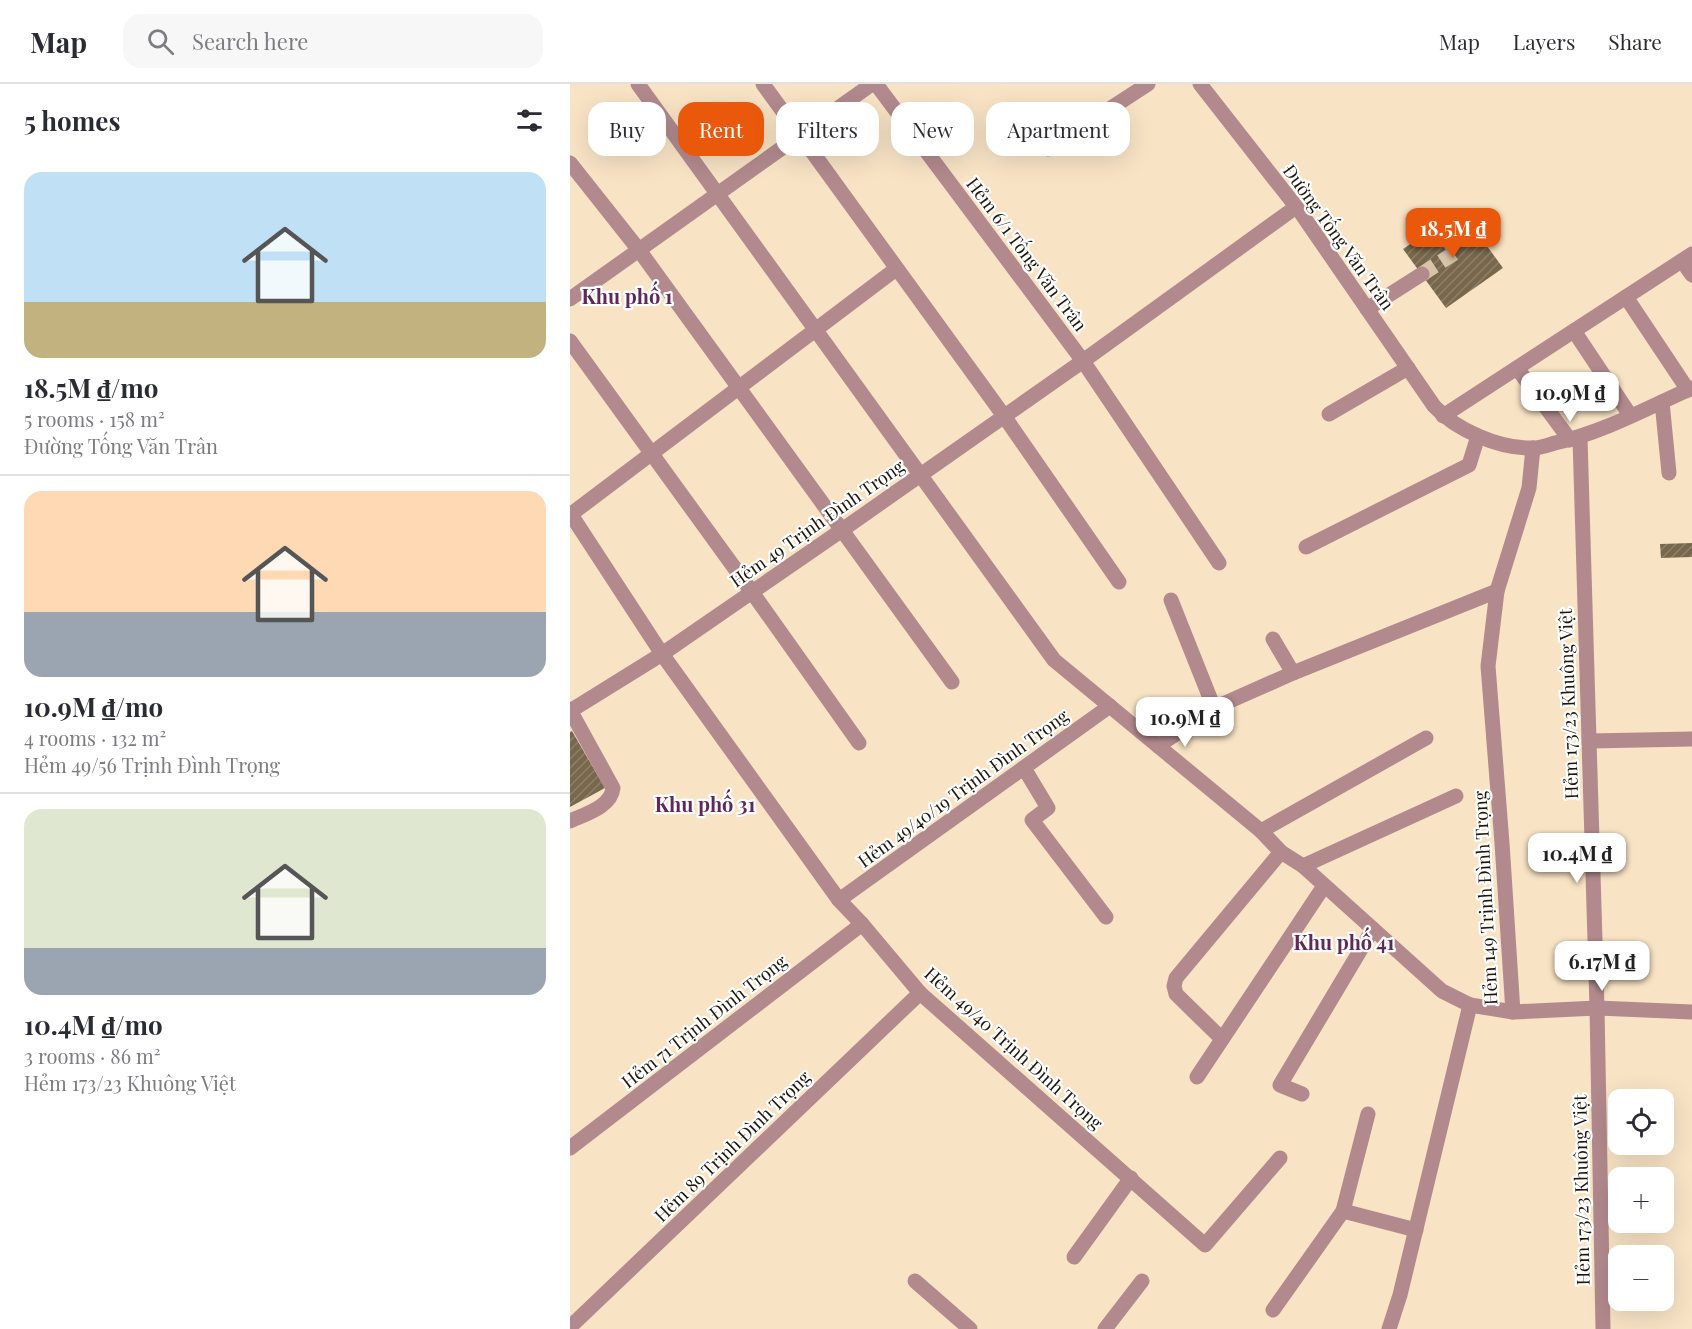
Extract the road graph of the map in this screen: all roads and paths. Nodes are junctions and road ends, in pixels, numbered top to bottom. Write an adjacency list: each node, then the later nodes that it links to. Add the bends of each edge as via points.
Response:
1 (638, 84): 12 (street)
2 (763, 84): 6 (street)
3 (874, 84): 7 (street); 25 (street, Hẻm 6/1 Tống Văn Trân)
4 (1148, 84): 8 (street)
5 (1200, 84): 13 (street, Đường Tống Văn Trân)
6 (776, 102)
7 (848, 102)
8 (1120, 102)
9 (776, 153): 12 (street)
10 (816, 156): 16 (street)
11 (570, 163): 14 (street)
12 (717, 194): 14 (street); 22 (street)
13 (1296, 207): 21 (street, Đường Tống Văn Trân); 25 (street, Hẻm 49 Trịnh Đình Trọng)
14 (639, 250): 20 (street); 28 (street)
15 (1687, 258): 18 (street); 19 (street)
16 (896, 269): 22 (street); 33 (street)
17 (1422, 274): 21 (street)
18 (1692, 275)
19 (1626, 297): 23 (street); 29 (street)
20 (570, 299)
21 (1366, 309): 26 (street, Đường Tống Văn Trân)
22 (816, 330): 28 (street); 40 (street)
23 (1574, 331): 27 (street); 32 (street)
24 (570, 341): 38 (street)
25 (1083, 361): 33 (street, Hẻm 49 Trịnh Đình Trọng); 44 (street, Hẻm 6/1 Tống Văn Trân)
26 (1408, 368): 31 (street); 34 (street, Đường Tống Văn Trân)
27 (1517, 368): 34 (street); 36 (street)
28 (738, 388): 38 (street); 42 (street)
29 (1690, 389): 30 (street)
30 (1662, 402): 32 (street); 39 (street)
31 (1329, 414)
32 (1630, 415): 36 (street)
33 (1004, 416): 40 (street, Hẻm 49 Trịnh Đình Trọng); 45 (street)
34 (1443, 416): 35 (street)
35 (1478, 436): 37 (street); 43 (street, via 1469,465)
36 (1575, 439): 37 (street); 58 (street, Hẻm 173/23 Khuông Việt)
37 (1533, 448): 46 (street, Hẻm 149 Trịnh Đình Trọng, via 1529,488)
38 (652, 453): 41 (street); 47 (street)
39 (1669, 473)
40 (920, 476): 42 (street, Hẻm 49 Trịnh Đình Trọng); 53 (street, via 1054,660)
41 (570, 514): 50 (street, Hẻm 49/40 Trịnh Đình Trọng)
42 (842, 530): 47 (street, Hẻm 49 Trịnh Đình Trọng); 52 (street)
43 (1306, 547)
44 (1219, 563)
45 (1119, 582)
46 (1497, 591): 51 (street); 75 (street, Hẻm 149 Trịnh Đình Trọng, via 1488,666)
47 (752, 592): 50 (street, Hẻm 49 Trịnh Đình Trọng); 59 (street)
48 (1171, 600): 54 (street)
49 (1273, 639): 51 (street)
50 (662, 654): 55 (street, Hẻm 49 Trịnh Đình Trọng); 68 (street, Hẻm 49/40 Trịnh Đình Trọng)
51 (1293, 673): 54 (street)
52 (952, 682)
53 (1110, 706): 60 (street); 61 (street, Hẻm 49/40/19 Trịnh Đình Trọng)
54 (1214, 708): 60 (street)
55 (570, 711): 63 (street, via 613,788 603,805)
56 (1425, 738): 64 (street)
57 (1692, 739): 58 (street)
58 (1589, 741): 74 (street, Hẻm 173/23 Khuông Việt)
59 (859, 743)
60 (1158, 746): 64 (street)
61 (1024, 768): 68 (street, Hẻm 49/40/19 Trịnh Đình Trọng); 69 (street, via 1048,808 1032,820)
62 (1456, 796): 66 (street)
63 (570, 821)
64 (1261, 831): 65 (street)
65 (1281, 852): 66 (street); 77 (street, via 1176,978 1176,994)
66 (1303, 866): 67 (street)
67 (1324, 886): 71 (street); 77 (street)
68 (839, 900): 70 (street, Hẻm 49/40 Trịnh Đình Trọng)
69 (1106, 917)
70 (862, 924): 72 (street, Hẻm 49/40 Trịnh Đình Trọng); 81 (street, Hẻm 71 Trịnh Đình Trọng)
71 (1373, 929): 73 (street, via 1442,991); 79 (street, via 1280,1085)
72 (921, 993): 83 (street, Hẻm 49/40 Trịnh Đình Trọng); 90 (street, Hẻm 89 Trịnh Đình Trọng)
73 (1470, 1005): 75 (street, Hẻm 149 Trịnh Đình Trọng); 85 (street, Hẻm 149 Trịnh Đình Trọng)
74 (1597, 1008): 75 (street); 76 (street); 94 (street, Hẻm 173/23 Khuông Việt)
75 (1513, 1012)
76 (1692, 1012)
77 (1222, 1039): 78 (street)
78 (1197, 1077)
79 (1302, 1094)
80 (1368, 1114): 84 (street)
81 (570, 1148)
82 (1280, 1158): 83 (street, Hẻm 49/40 Trịnh Đình Trọng, via 1205,1245)
83 (1131, 1178): 86 (street)
84 (1343, 1211): 85 (street); 89 (street)
85 (1416, 1230): 93 (street, Hẻm 149 Trịnh Đình Trọng)
86 (1074, 1257)
87 (915, 1281): 91 (street)
88 (1143, 1281): 92 (street)
89 (1273, 1310)
90 (570, 1327)
91 (970, 1329)
92 (1105, 1329)
93 (1389, 1329)
94 (1603, 1329)

